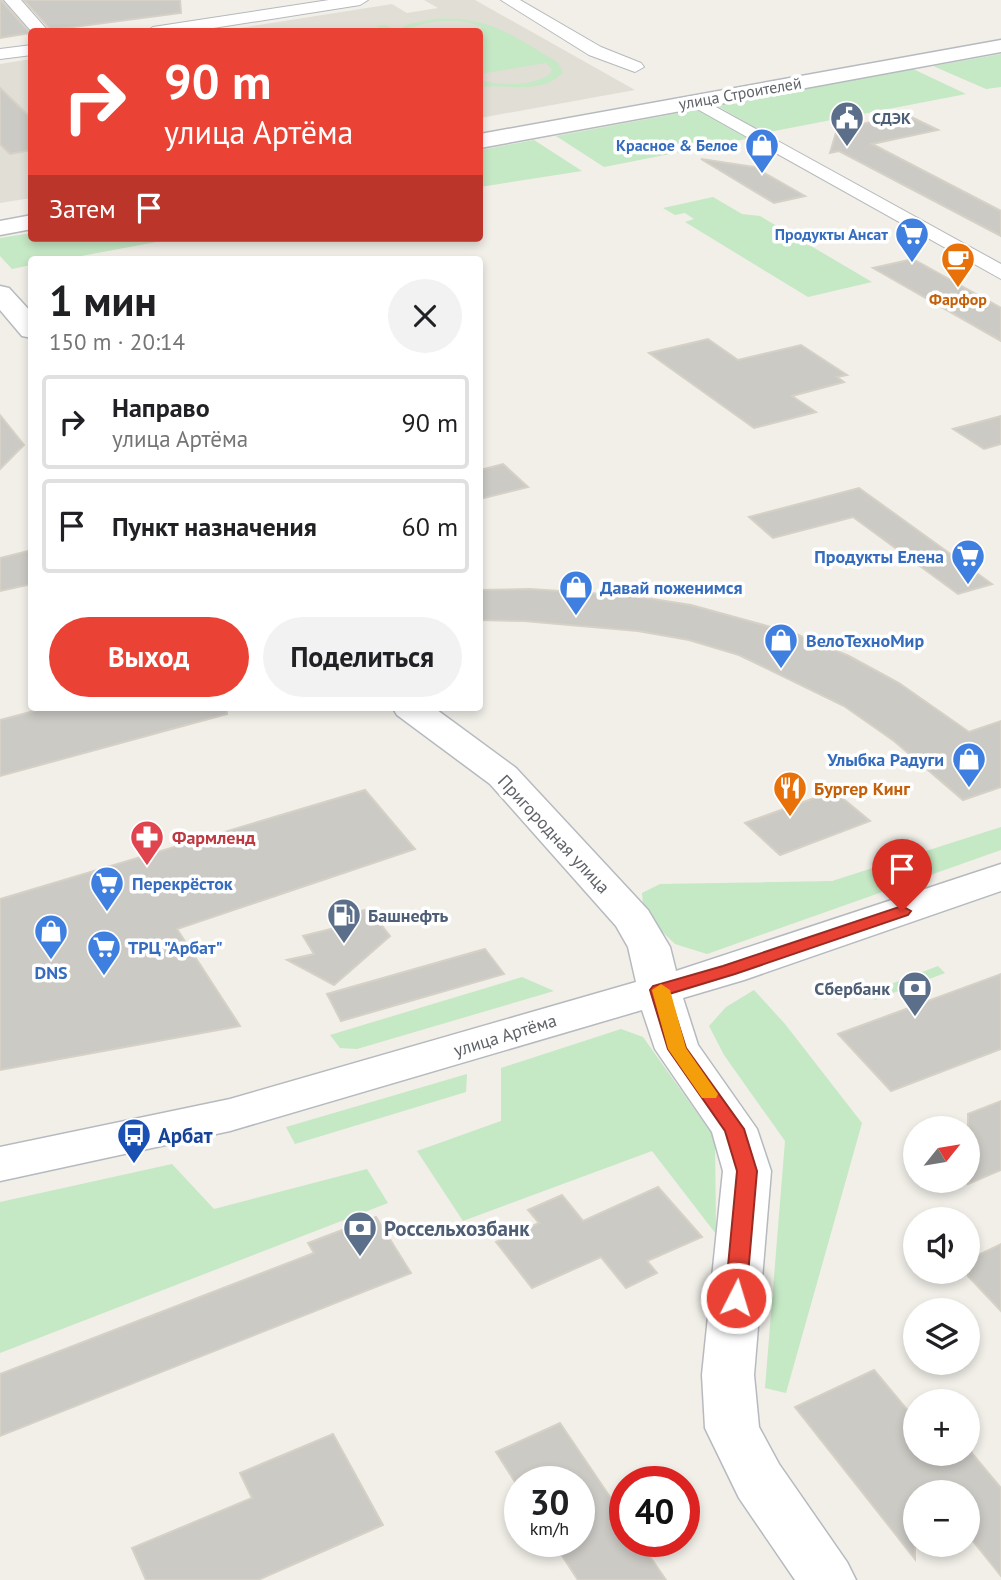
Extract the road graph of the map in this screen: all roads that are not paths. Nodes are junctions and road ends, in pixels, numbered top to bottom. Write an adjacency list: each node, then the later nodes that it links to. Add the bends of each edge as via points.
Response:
1 (12, 0): 4 (street)
2 (360, 0): 5 (street)
3 (509, 0): 9 (street, via 595,51)
4 (37, 28)
5 (179, 28)
6 (1001, 46): 10 (street, улица Строителей)
7 (28, 50): 8 (street)
8 (0, 54)
9 (635, 67)
10 (696, 102): 11 (street, улица Строителей); 14 (street)
11 (483, 140)
12 (28, 223): 13 (street)
13 (0, 228)
14 (1001, 273)
15 (0, 294): 16 (street)
16 (28, 326)
17 (415, 711): 19 (street, Пригородная улица, via 503,776 634,919 649,947)
18 (1001, 877): 19 (street, улица Артёма)
19 (659, 990): 20 (street, улица Артёма, via 230,1115); 21 (street, Пригородная улица, via 677,1049 734,1129 747,1171 729,1375 732,1428 760,1481)
20 (0, 1164)
21 (827, 1580)

